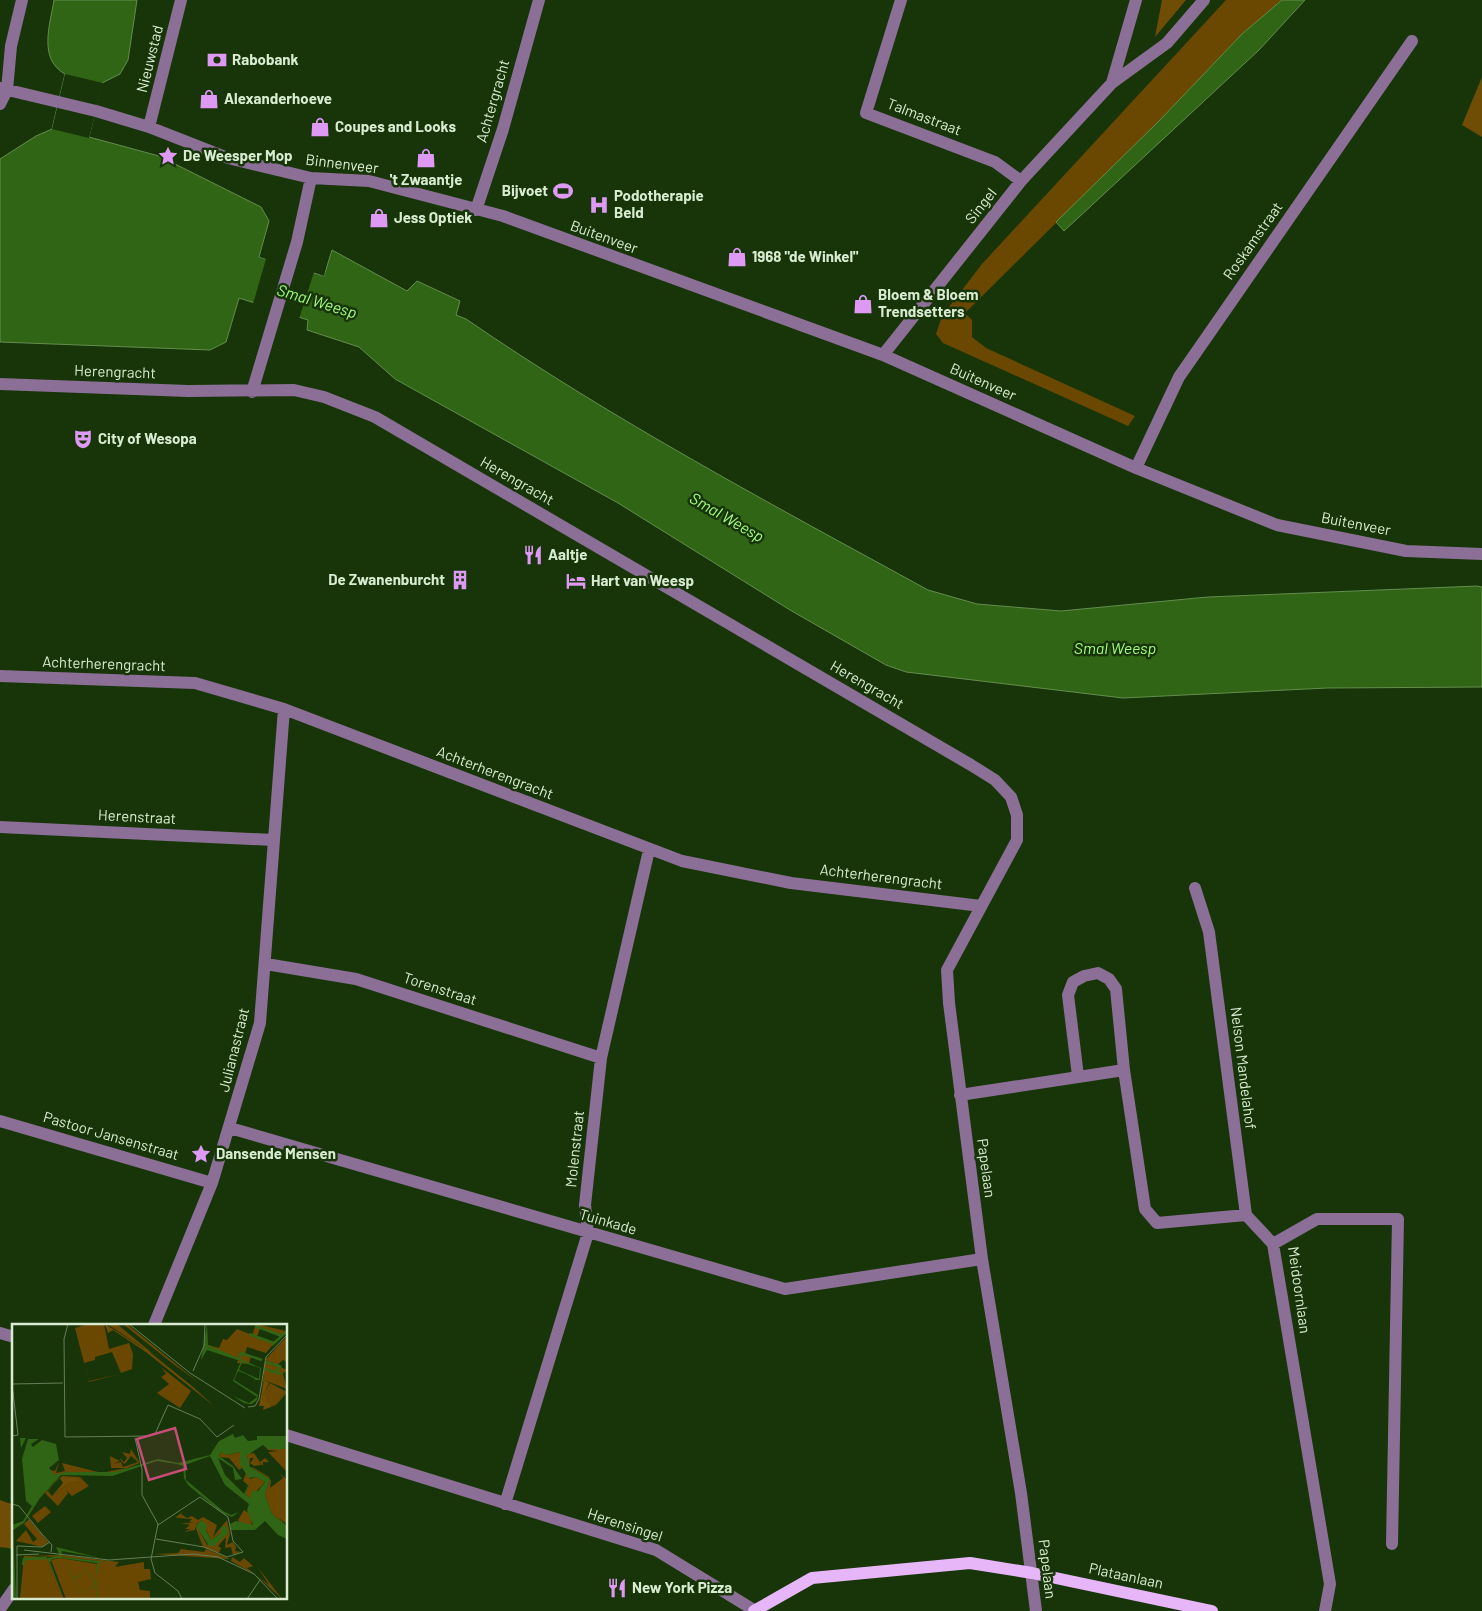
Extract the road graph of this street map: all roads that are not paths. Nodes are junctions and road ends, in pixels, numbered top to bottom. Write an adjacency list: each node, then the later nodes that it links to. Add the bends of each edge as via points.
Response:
1 (22, 0): 9 (street)
2 (181, 0): 11 (street, Nieuwstad)
3 (539, 0): 14 (street, Achtergracht, via 503,129)
4 (901, 0): 13 (street, Talmastraat, via 866,113 995,162)
5 (1136, 0): 8 (street, Singel)
6 (1204, 0): 8 (street, Singel, via 1167,42)
7 (1412, 41): 18 (street, Roskamstraat, via 1178,377)
8 (1112, 83): 13 (street, Singel)
9 (3, 89): 10 (street); 11 (street, Binnenveer)
10 (0, 104)
11 (150, 126): 12 (street, Binnenveer, via 228,158)
12 (311, 178): 14 (street, Binnenveer, via 369,181); 17 (street, via 297,242)
13 (1021, 181): 15 (street, Singel)
14 (476, 210): 15 (street, Buitenveer, via 503,216)
15 (883, 355): 18 (street, Buitenveer)
16 (0, 384): 17 (street, Herengracht)
17 (252, 392): 22 (street, Herengracht, via 294,390 324,397 375,417)
18 (1136, 468): 19 (street, Buitenveer, via 1277,525 1406,551)
19 (1482, 554)
20 (0, 676): 21 (street, Achterherengracht, via 195,683)
21 (284, 709): 24 (street, Julianastraat); 25 (street, Achterherengracht)
22 (971, 765): 27 (street, Papelaan, via 1011,797 1017,815 1017,840)
23 (0, 827): 24 (street, Herenstraat)
24 (273, 840): 28 (street, Julianastraat)
25 (649, 850): 27 (street, Achterherengracht, via 682,861 791,883); 29 (street, Molenstraat)
26 (1195, 888): 36 (street, Nelson Mandelahof, via 1209,932)
27 (981, 906): 32 (street, Papelaan, via 948,970)
28 (266, 964): 29 (street, Torenstraat, via 356,979); 34 (street, Julianastraat, via 260,1023)
29 (601, 1058): 37 (street, Molenstraat, via 585,1205)
30 (1124, 1070): 31 (street); 31 (street, via 1116,989 1109,979 1098,973 1073,982 1068,995); 36 (street, via 1145,1209 1157,1223)
31 (1078, 1076): 32 (street)
32 (960, 1095): 39 (street, Papelaan)
33 (0, 1121): 35 (street, Pastoor Jansenstraat)
34 (230, 1128): 35 (street, Julianastraat); 37 (street, Tuinkade)
35 (212, 1183): 40 (street, Julianastraat)
36 (1246, 1215): 38 (street)
37 (588, 1233): 39 (street, Tuinkade, via 785,1289); 42 (street, Molenstraat)
38 (1273, 1244): 43 (street, Meidoornlaan, via 1317,1219 1398,1219); 50 (street, Meidoornlaan, via 1330,1584)
39 (982, 1260): 44 (street, Papelaan)
40 (154, 1324)
41 (288, 1436): 42 (street, Herensingel)
42 (505, 1504): 47 (street, Herensingel, via 656,1550)
43 (1392, 1544)
44 (1032, 1573): 47 (main road, Herensingel, via 970,1563 812,1578); 48 (street, Papelaan); 49 (main road, Plataanlaan)
45 (12, 1592): 46 (street)
46 (0, 1609)
47 (754, 1611)
48 (1036, 1611)
49 (1212, 1611)
50 (1325, 1611)

